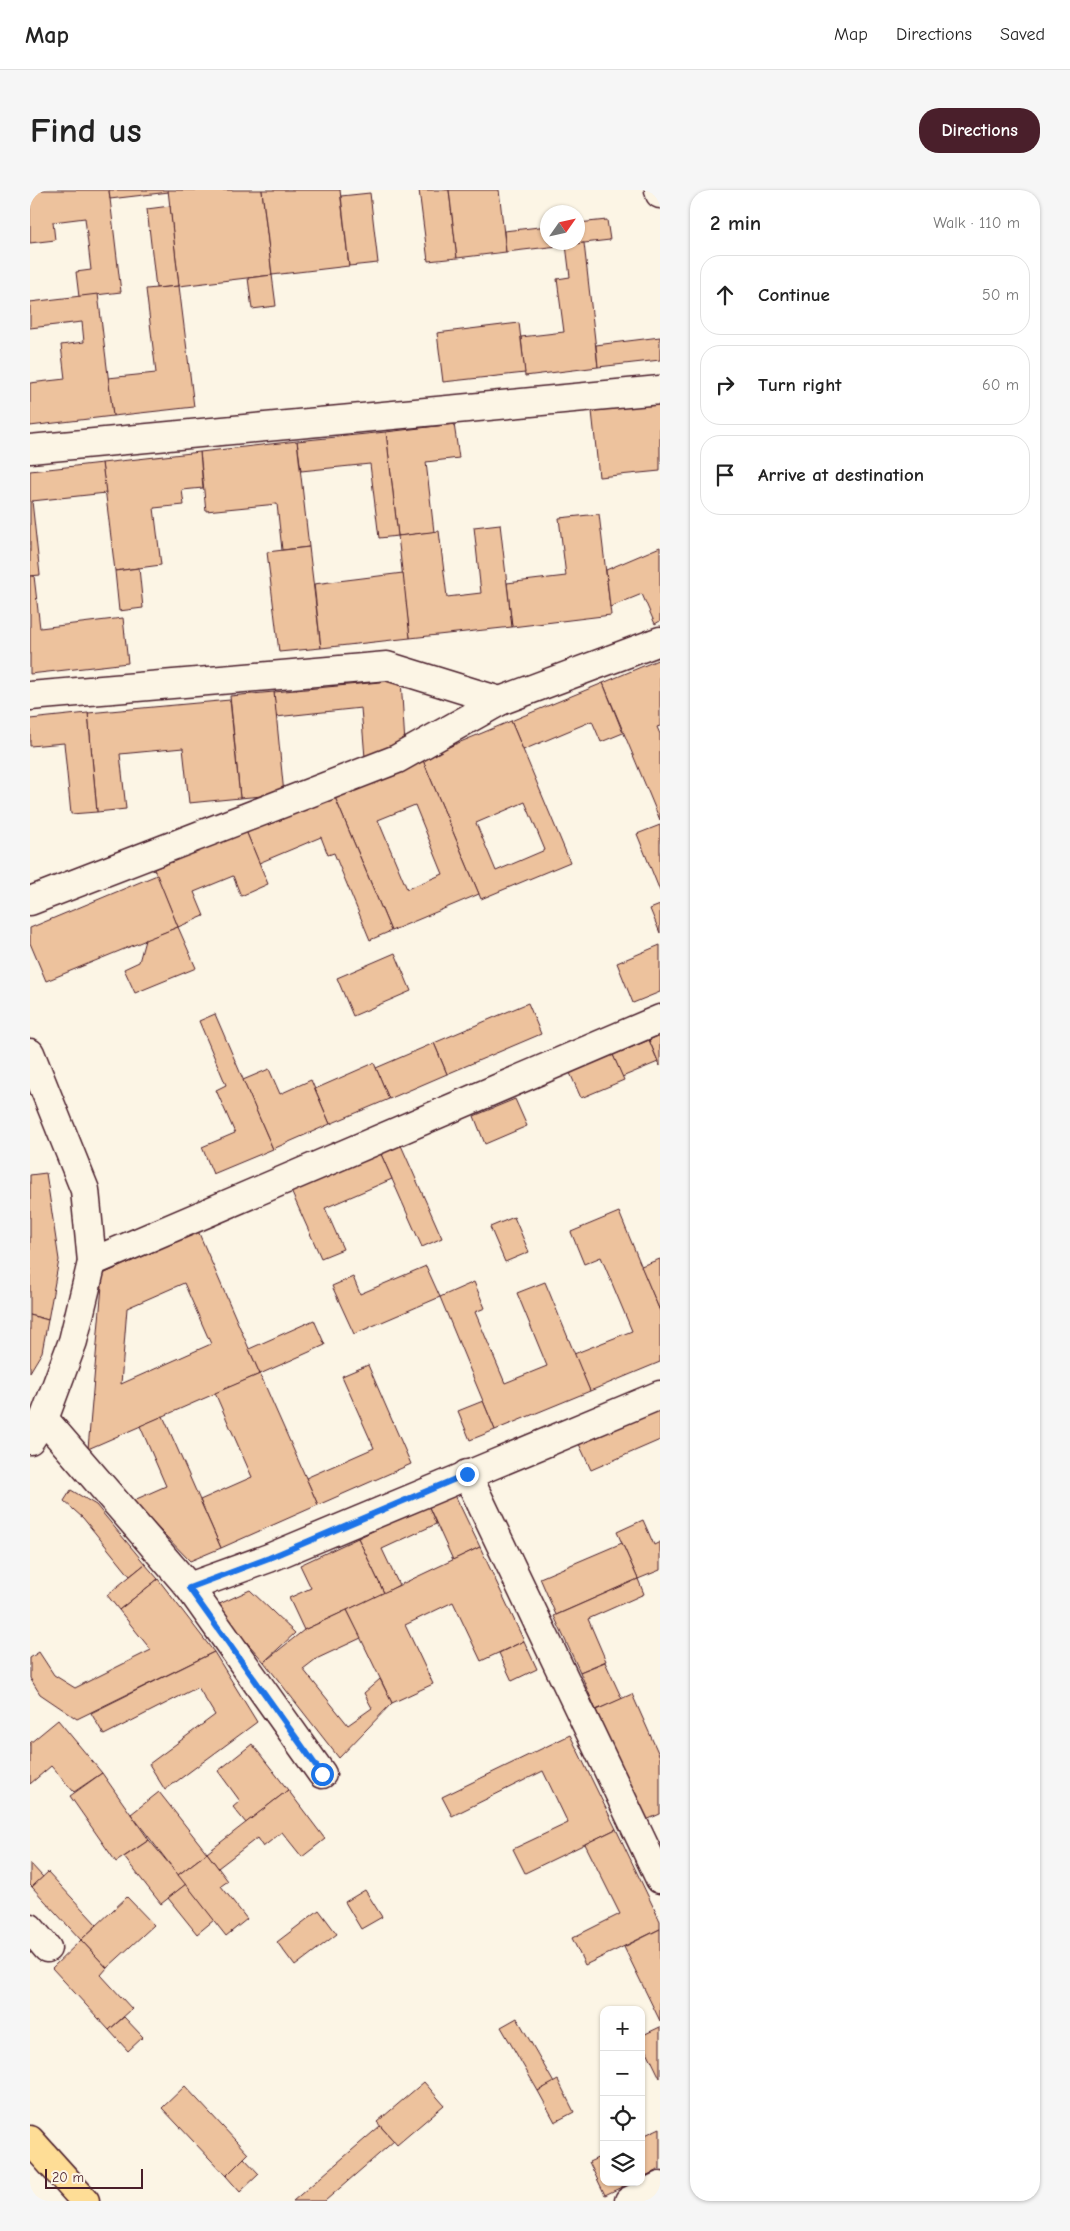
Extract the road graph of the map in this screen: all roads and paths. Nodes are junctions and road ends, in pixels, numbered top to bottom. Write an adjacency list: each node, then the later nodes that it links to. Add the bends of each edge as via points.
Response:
1 (658, 190): 2 (street)
2 (660, 194)
3 (660, 390): 4 (street)
4 (30, 449)
5 (660, 641): 7 (street)
6 (30, 696): 7 (street, via 387,666)
7 (500, 700): 8 (street, via 397,759)
8 (30, 901)
9 (660, 1019): 11 (street)
10 (30, 1053): 11 (street, via 85,1190)
11 (92, 1262): 13 (street, via 73,1341)
12 (660, 1395): 14 (street)
13 (37, 1430): 15 (street)
14 (467, 1474): 15 (street, via 269,1558); 17 (street)
15 (189, 1588): 16 (street)
16 (322, 1774)
17 (660, 1879)
18 (30, 2140): 20 (main road)
19 (660, 2186): 21 (street)
20 (84, 2201)
21 (629, 2201)

